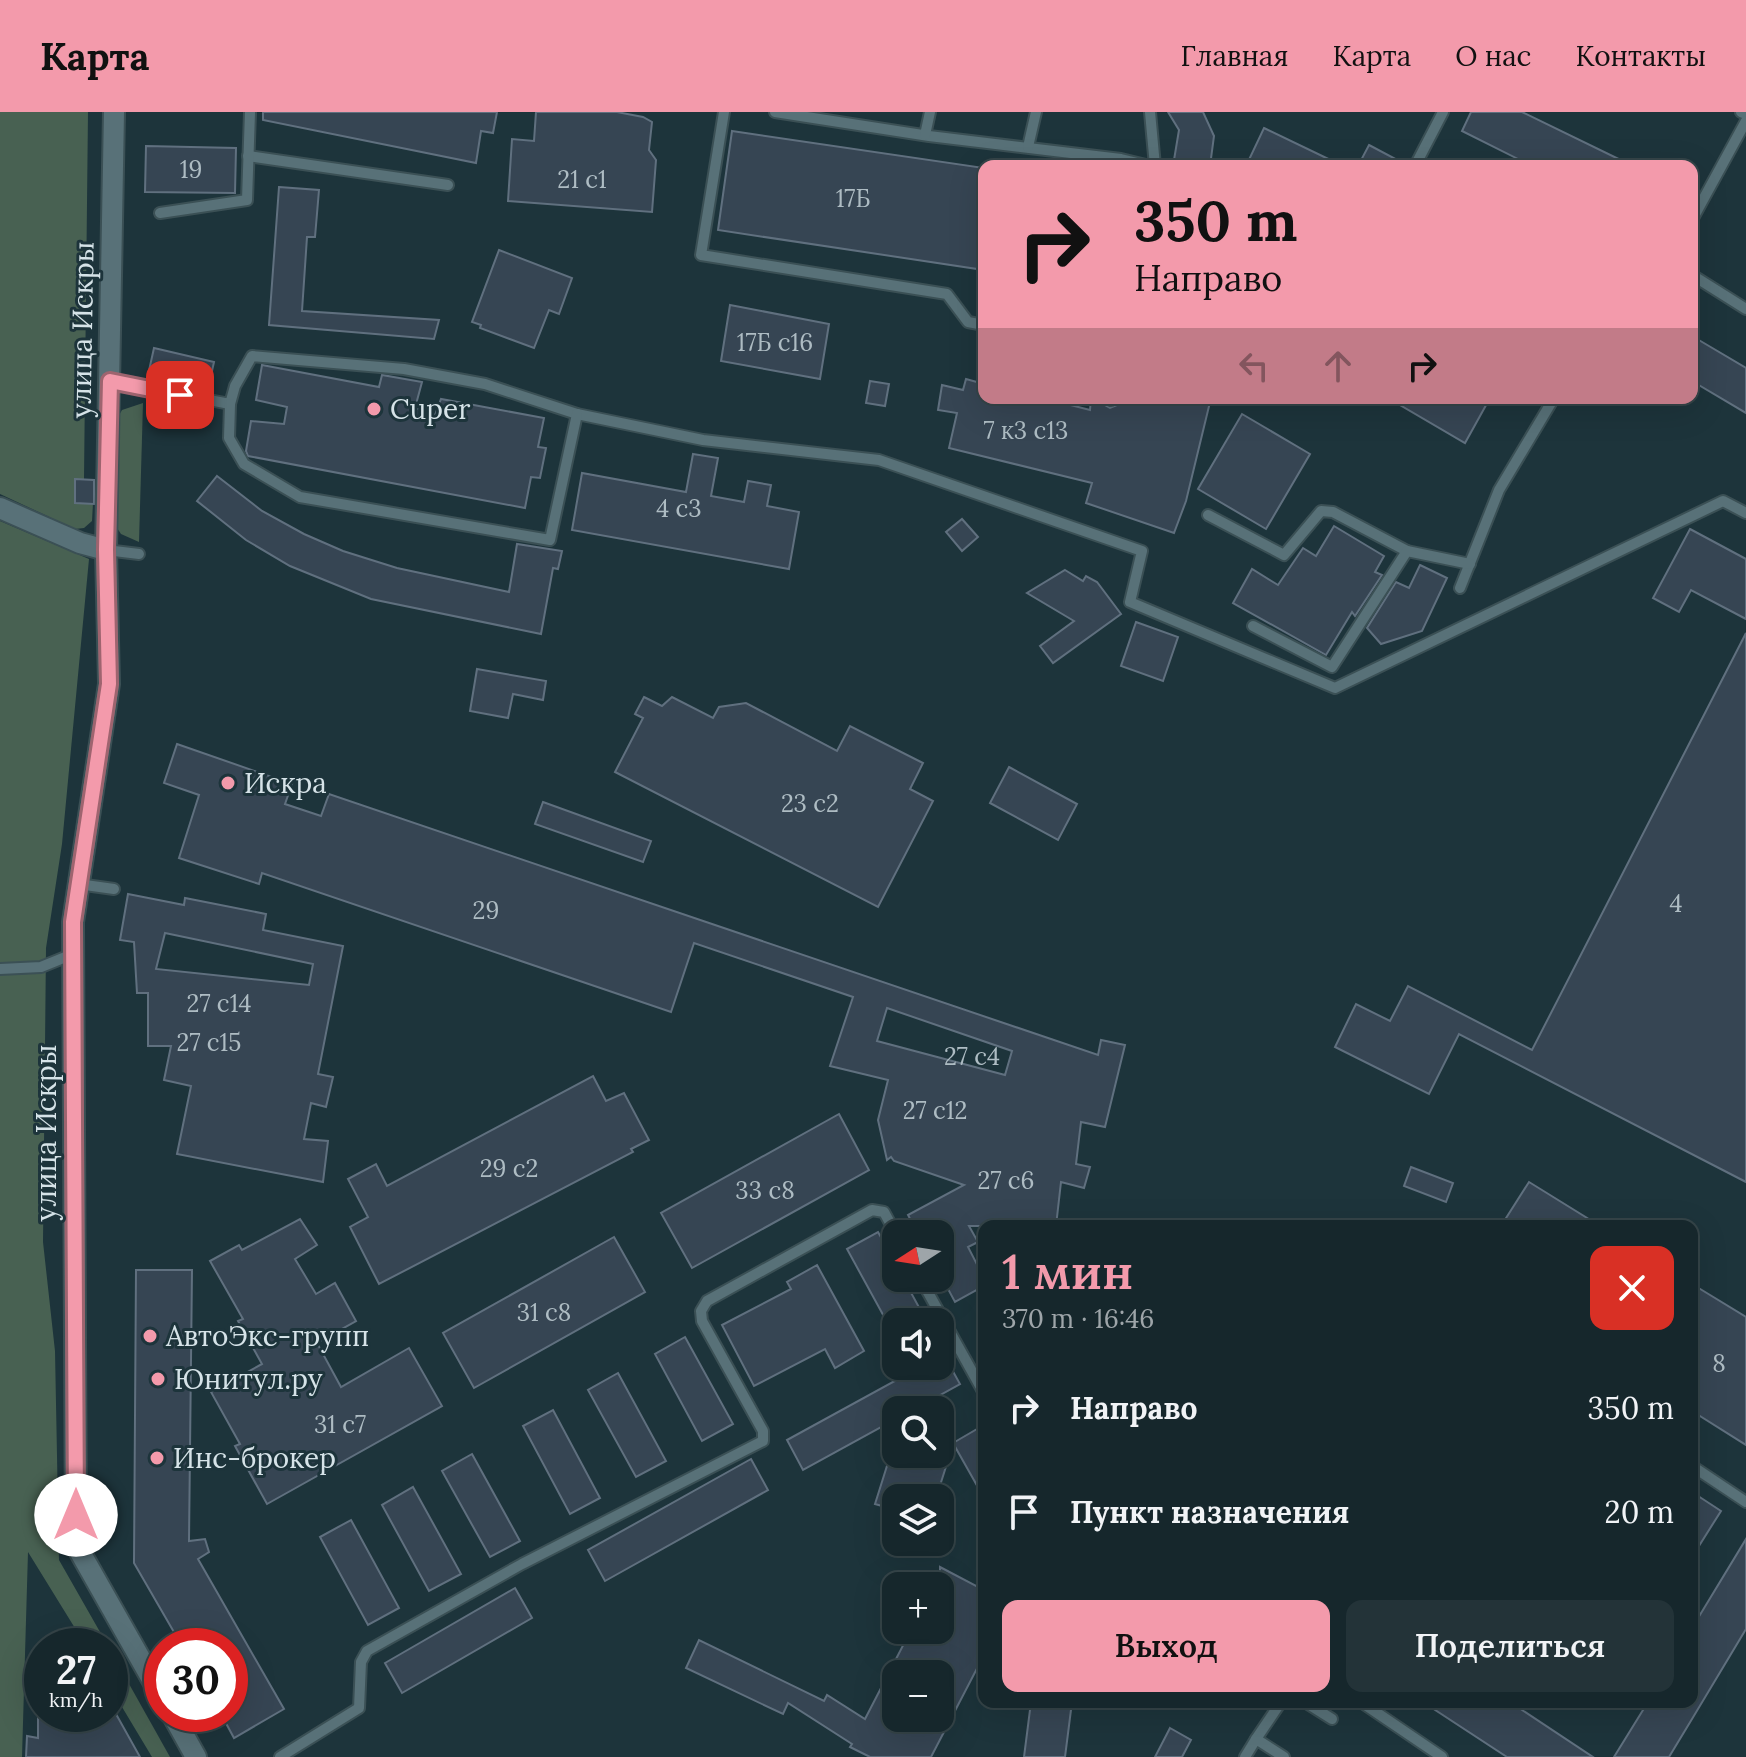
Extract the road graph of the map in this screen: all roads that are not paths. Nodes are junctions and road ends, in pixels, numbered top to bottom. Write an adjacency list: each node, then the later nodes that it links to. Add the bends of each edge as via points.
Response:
1 (114, 112): 22 (street, улица Искры)
2 (250, 112): 12 (lane)
3 (724, 112): 21 (lane, via 701,255 947,294 968,322)
4 (775, 112): 10 (lane)
5 (930, 112): 10 (lane)
6 (1036, 112): 11 (lane)
7 (1150, 112): 14 (lane)
8 (1443, 112): 15 (lane)
9 (1746, 121): 17 (lane)
10 (925, 135): 11 (lane)
11 (1028, 147): 13 (lane)
12 (248, 156): 16 (lane); 18 (lane, via 247,200)
13 (1125, 160)
14 (1152, 160)
15 (1418, 160)
16 (448, 185)
17 (1698, 209)
18 (160, 213)
19 (1698, 279): 20 (lane)
20 (1746, 309)
21 (978, 324)
22 (110, 381): 23 (lane); 29 (street, улица Искры)
23 (230, 404): 25 (lane, via 252,356 404,369 485,384); 25 (lane, via 229,438 244,464 300,497 550,540)
24 (1550, 404): 32 (lane, via 1499,490)
25 (577, 414): 27 (lane, via 703,440 879,460 1142,551 1130,602 1335,688 1723,501)
26 (0, 508): 29 (street)
27 (1746, 513)
28 (1208, 515): 30 (lane, via 1284,555 1321,511 1333,512)
29 (106, 550): 31 (lane); 35 (street, улица Искры, via 109,684)
30 (1407, 551): 32 (lane); 34 (lane, via 1332,667)
31 (139, 554)
32 (1470, 564): 33 (lane)
33 (1460, 588)
34 (1253, 626)
35 (78, 884): 36 (lane); 37 (street, улица Искры)
36 (114, 889)
37 (73, 954): 38 (lane, via 41,967); 44 (street, улица Искры, via 76,1545)
38 (0, 969)
39 (888, 1220): 52 (lane, via 884,1212 872,1210 707,1301 701,1311 763,1431 763,1441 522,1564 367,1651 361,1662 359,1708)
40 (928, 1292): 41 (lane)
41 (978, 1382)
42 (1698, 1470): 43 (lane)
43 (1746, 1502)
44 (144, 1665)
45 (1277, 1708): 50 (lane)
46 (1315, 1708): 48 (lane)
47 (1370, 1708): 55 (lane)
48 (1332, 1719)
49 (182, 1732): 51 (street)
50 (1256, 1739): 53 (lane); 54 (lane)
51 (196, 1757)
52 (280, 1757)
53 (1245, 1757)
54 (1284, 1757)
55 (1442, 1757)

